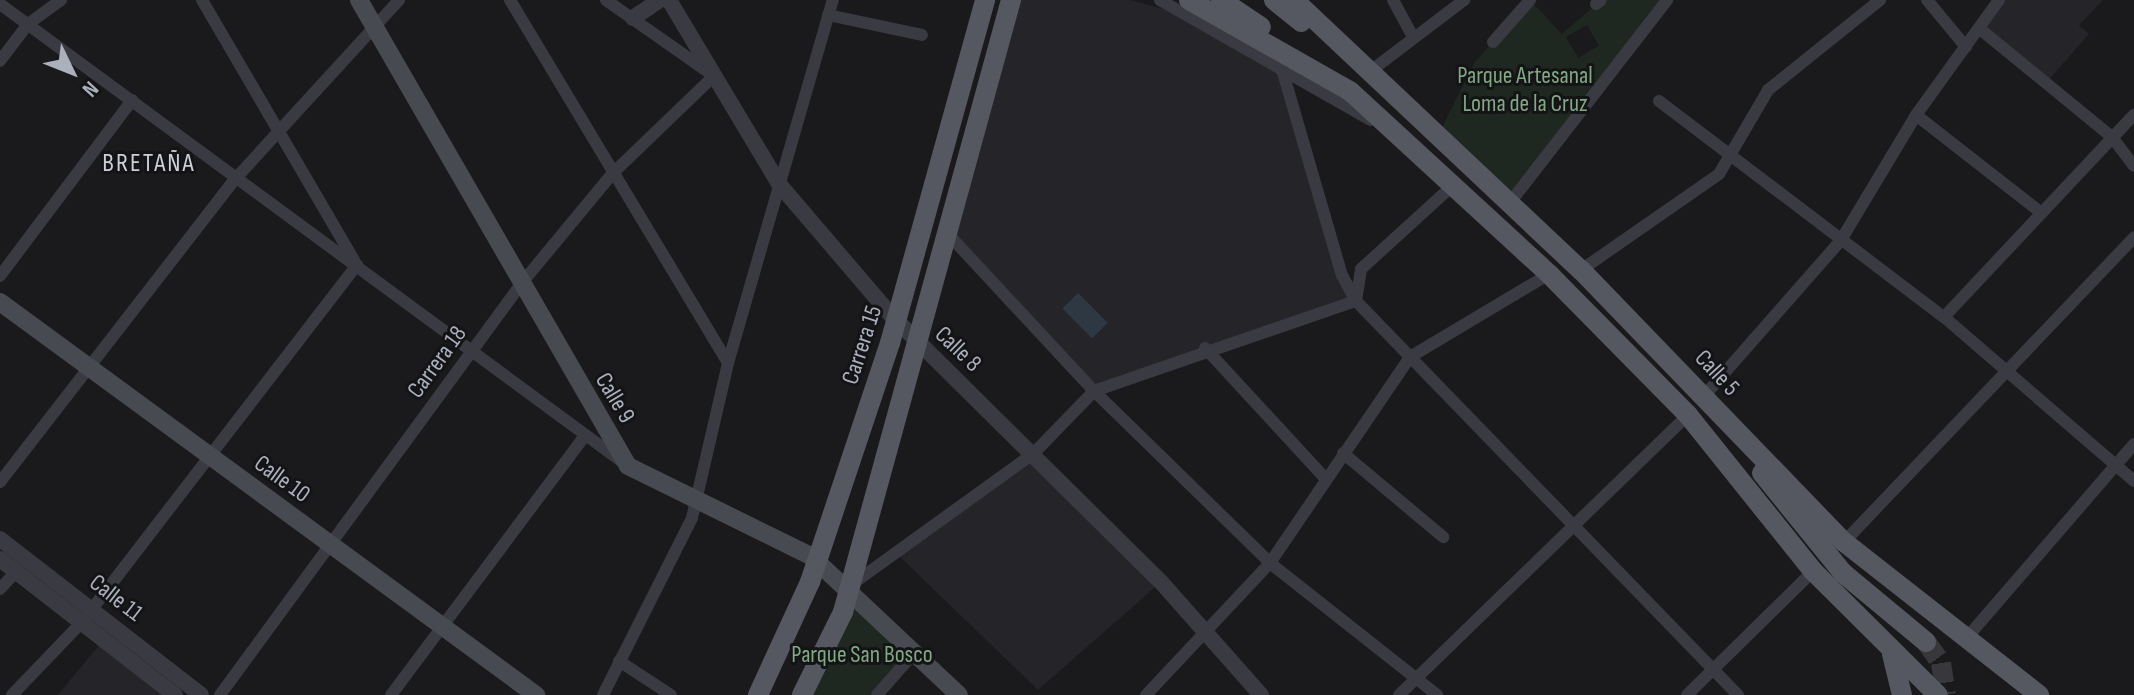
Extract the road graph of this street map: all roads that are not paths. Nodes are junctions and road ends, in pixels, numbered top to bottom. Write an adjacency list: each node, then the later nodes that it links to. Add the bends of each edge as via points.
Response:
1 (61, 0): 26 (street)
2 (202, 0): 45 (street)
3 (359, 0): 30 (main road, Calle 9)
4 (399, 0): 30 (street)
5 (510, 0): 50 (street)
6 (606, 0): 28 (street)
7 (660, 0): 28 (street)
8 (669, 0): 39 (street, Calle 8)
9 (833, 0): 27 (street)
10 (985, 0): 67 (main road, Carrera 15)
11 (1011, 0): 56 (main road)
12 (1160, 0): 37 (street, Calle 5)
13 (1189, 0): 40 (main road, Calle 5)
14 (1221, 0): 40 (main road)
15 (1274, 0): 38 (main road)
16 (1294, 0): 38 (main road, Calle 5)
17 (1305, 0): 38 (street, Calle 5, via 1354,49)
18 (1393, 0): 33 (street)
19 (1464, 0): 33 (street)
20 (1530, 0): 34 (street)
21 (1667, 0): 54 (street)
22 (1880, 0): 48 (street, via 1768,90 1739,129)
23 (1927, 0): 35 (street)
24 (1999, 0): 31 (street)
25 (0, 4): 29 (street)
26 (45, 4): 29 (street)
27 (828, 15): 32 (street); 52 (street)
28 (633, 18): 39 (street)
29 (28, 24): 36 (street); 41 (street)
30 (375, 27): 45 (street); 63 (main road, Calle 9)
31 (1980, 29): 35 (street); 46 (street)
32 (922, 35)
33 (1413, 37): 38 (street)
34 (1493, 42)
35 (1966, 47): 43 (street)
36 (0, 61)
37 (1282, 69): 47 (street, Calle 5); 64 (street, via 1342,275)
38 (1367, 74): 54 (main road, Calle 5)
39 (714, 76): 50 (street, Carrera 18); 52 (street, Calle 8)
40 (1350, 91): 47 (main road, Calle 5)
41 (132, 100): 51 (street); 62 (street)
42 (1659, 101): 48 (street)
43 (1916, 115): 55 (street); 58 (street)
44 (2134, 115): 46 (street)
45 (278, 132): 51 (street); 59 (street)
46 (2112, 137): 49 (street); 55 (street)
47 (1400, 139): 53 (main road, Calle 5)
48 (1731, 155): 58 (street); 60 (street, via 1711,181)
49 (2134, 166)
50 (612, 174): 63 (street, Carrera 18); 72 (street)
51 (237, 177): 59 (street); 73 (street)
52 (779, 184): 67 (street, Calle 8); 72 (street)
53 (1451, 187): 61 (main road, Calle 5); 64 (street, via 1361,269)
54 (1509, 204): 60 (main road, Calle 5)
55 (2039, 211): 66 (street)
56 (948, 234): 68 (main road); 75 (street)
57 (2134, 237): 74 (street)
58 (1841, 240): 66 (street); 76 (street)
59 (357, 265): 70 (street); 83 (street)
60 (1581, 270): 76 (main road, Calle 5)
61 (1549, 274): 71 (street); 77 (main road, Calle 5)
62 (0, 276)
63 (521, 284): 70 (street, Carrera 18); 85 (main road, Calle 9)
64 (1356, 301): 69 (street); 71 (street)
65 (0, 302): 73 (main road, Calle 10)
66 (1944, 317): 74 (street)
67 (897, 322): 68 (street, Calle 8); 96 (main road, Carrera 15)
68 (918, 344): 81 (street, Calle 8); 100 (main road)
69 (1205, 348): 75 (street); 86 (street)
70 (473, 350): 79 (street); 94 (street, Carrera 18)
71 (1410, 357): 82 (street); 90 (street)
72 (728, 363): 89 (street)
73 (88, 365): 83 (main road, Calle 10); 88 (street)
74 (2011, 372): 84 (street); 93 (street)
75 (1094, 391): 81 (street); 97 (street)
76 (1705, 395): 78 (main road, Calle 5)
77 (1688, 415): 90 (street); 98 (main road, Calle 5)
78 (1724, 418): 93 (main road, Calle 5); 106 (main road, via 1843,573)
79 (583, 438): 85 (street); 103 (street)
80 (2134, 444): 84 (street)
81 (1034, 453): 100 (street); 104 (street, Calle 8)
82 (1343, 453): 86 (street); 91 (street)
83 (210, 455): 94 (main road, Calle 10); 102 (street)
84 (2114, 465): 87 (street); 105 (street)
85 (628, 466): 89 (main road, Calle 9)
86 (1326, 479): 97 (street)
87 (2134, 481)
88 (0, 482)
89 (696, 506): 96 (main road, Calle 9); 109 (street)
90 (1573, 526): 110 (street); 111 (street)
91 (1443, 537)
92 (0, 539): 102 (street, Calle 11)
93 (1844, 542): 105 (main road, Calle 5)
94 (331, 544): 103 (main road, Calle 10); 115 (street, Carrera 18)
95 (0, 559): 99 (street, Calle 11)
96 (818, 561): 100 (main road, Calle 9); 120 (main road, Carrera 15)
97 (1270, 563): 104 (street); 111 (street)
98 (1813, 571): 107 (main road, Calle 5); 110 (street)
99 (16, 572): 101 (street); 102 (street, Calle 11)
100 (846, 588): 108 (main road, Calle 9); 121 (main road, via 843,612)
101 (0, 589)
102 (86, 615): 112 (street); 113 (street, Calle 11); 114 (street, Calle 11)
103 (446, 628): 116 (street); 117 (main road, Calle 10)
104 (1207, 633): 124 (street); 125 (street, Calle 8)
105 (1964, 641): 132 (main road, Calle 5)
106 (1926, 642)
107 (1888, 647): 130 (main road); 131 (main road, Calle 5)
108 (914, 653): 122 (street); 123 (main road, Calle 9)
109 (619, 661): 118 (street); 119 (street)
110 (1711, 671): 128 (street); 129 (street)
111 (1416, 678): 126 (street); 127 (street)
112 (12, 695)
113 (175, 695)
114 (201, 695)
115 (220, 695)
116 (391, 695)
117 (536, 695)
118 (603, 695)
119 (671, 695)
120 (758, 695)
121 (802, 695)
122 (877, 695)
123 (959, 695)
124 (1146, 695)
125 (1261, 695)
126 (1399, 695)
127 (1437, 695)
128 (1687, 695)
129 (1738, 695)
130 (1902, 695)
131 (1938, 695)
132 (2039, 695)

